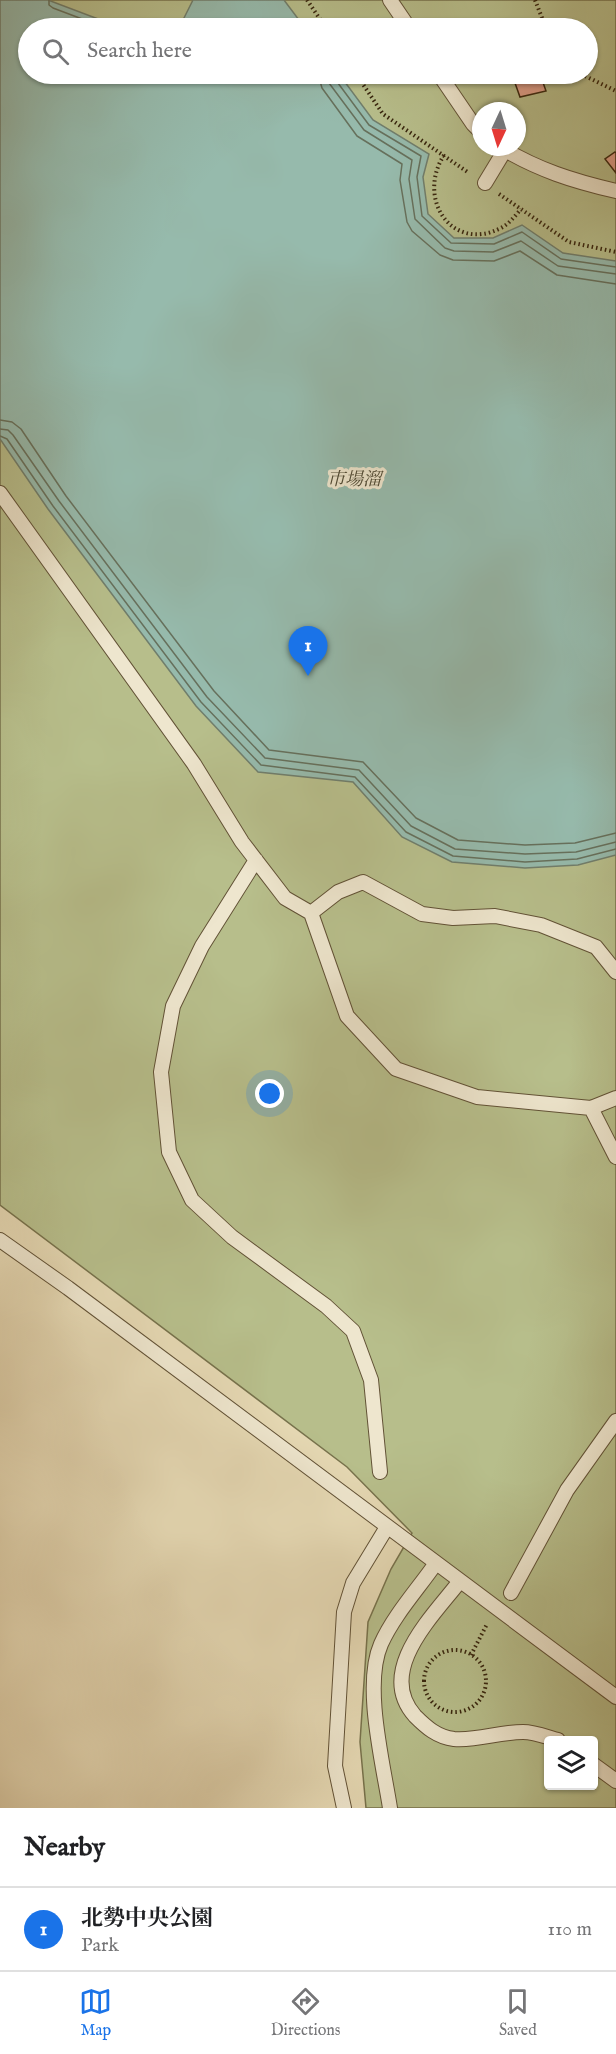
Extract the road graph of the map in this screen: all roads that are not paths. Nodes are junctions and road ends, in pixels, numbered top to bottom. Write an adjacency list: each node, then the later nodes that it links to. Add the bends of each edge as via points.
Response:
1 (390, 0): 2 (lane)
2 (402, 18)
3 (446, 84): 4 (lane)
4 (472, 123)
5 (498, 156): 7 (lane)
6 (513, 156): 8 (lane, via 571,180)
7 (485, 183)
8 (616, 190)
9 (0, 493): 10 (lane, via 194,764)
10 (256, 860): 11 (lane, via 285,898); 18 (lane, via 202,946 173,1006 161,1072 169,1152 192,1200 232,1237 326,1306 353,1331 371,1380)
11 (311, 913): 12 (lane, via 338,892 363,882 422,914 453,918 495,916 541,925 596,947); 14 (lane, via 347,1016 396,1069 477,1097)
12 (616, 972)
13 (616, 1098): 14 (lane)
14 (591, 1108): 15 (lane)
15 (616, 1157)
16 (0, 1240): 19 (lane)
17 (616, 1420): 22 (lane, via 567,1490)
18 (380, 1472)
19 (387, 1527): 20 (lane); 27 (lane, via 353,1583 344,1612 335,1766)
20 (436, 1563): 21 (lane); 28 (lane, via 395,1620 376,1658 376,1719)
21 (460, 1581): 23 (lane); 24 (lane, via 406,1656 402,1696 429,1730 450,1738 524,1732)
22 (511, 1593)
23 (616, 1697)
24 (544, 1737)
25 (598, 1768): 26 (lane)
26 (616, 1781)
27 (344, 1808)
28 (390, 1808)

